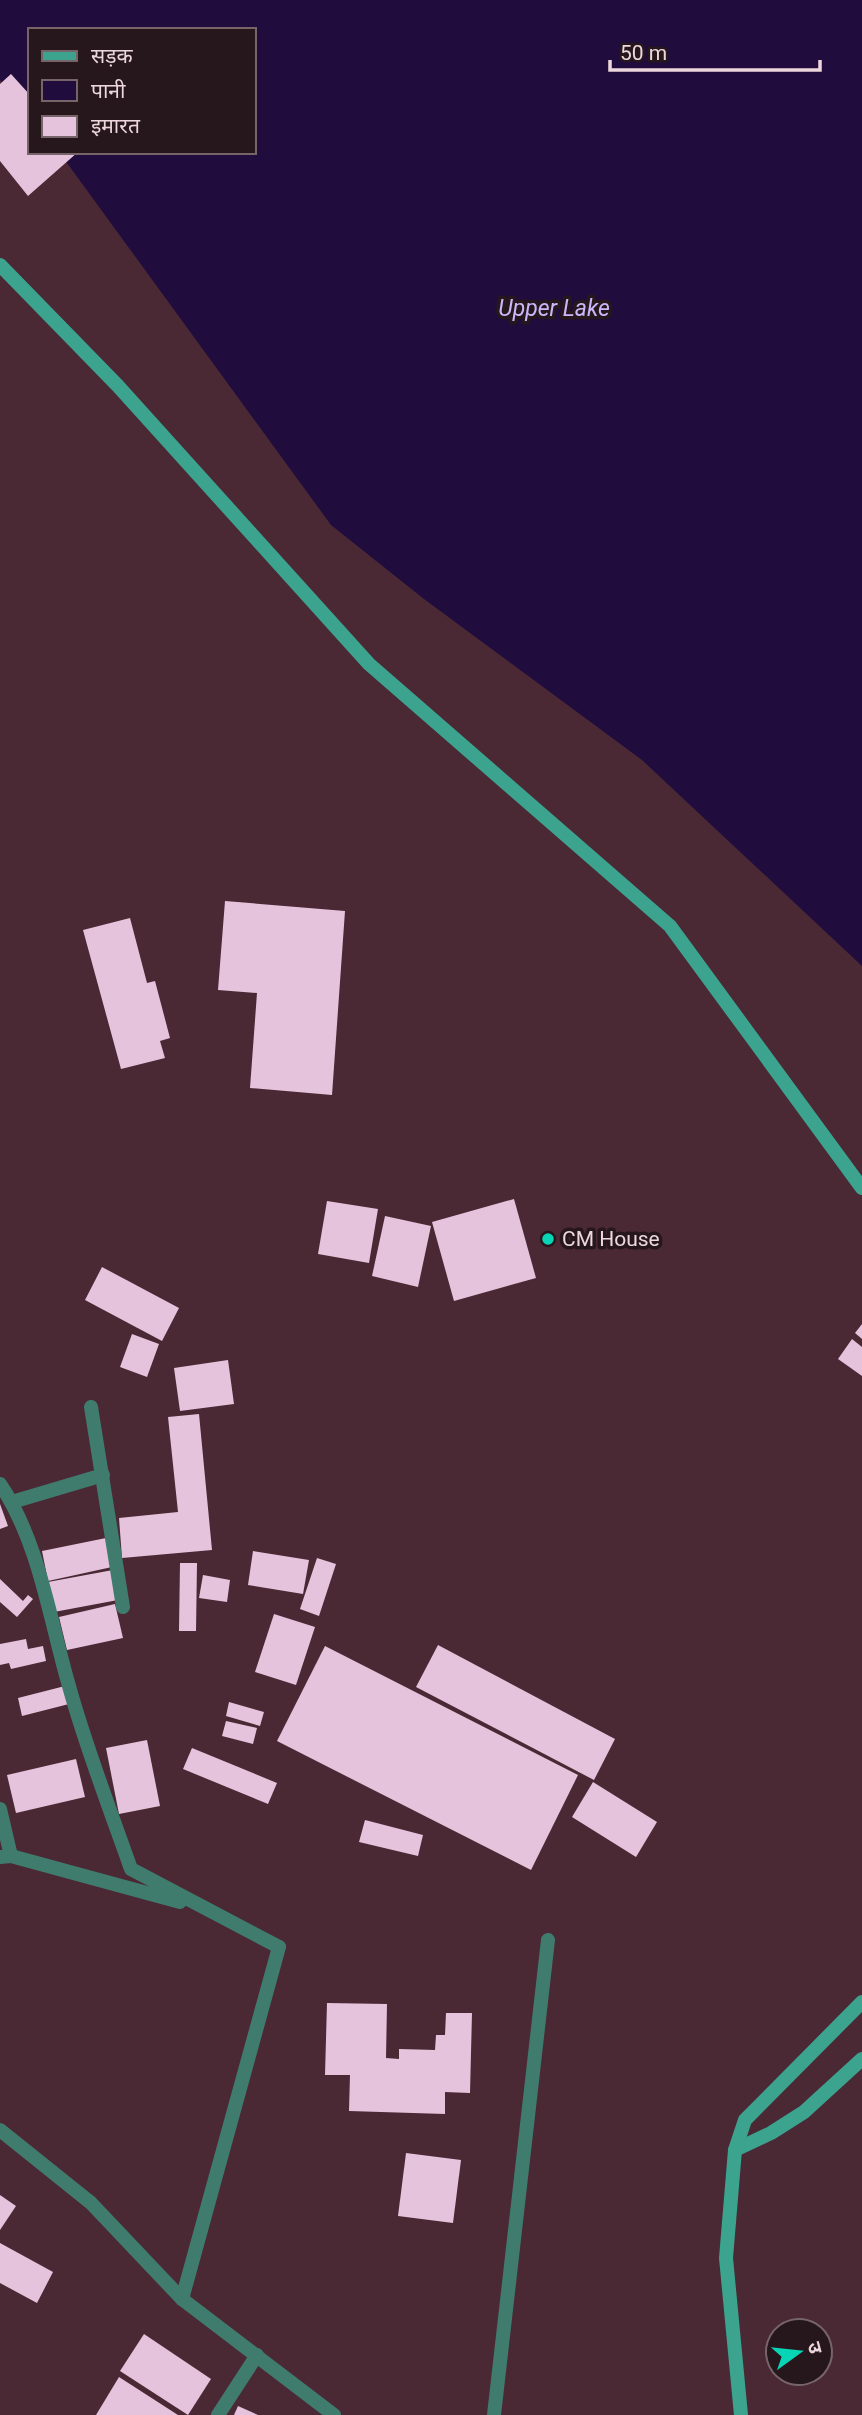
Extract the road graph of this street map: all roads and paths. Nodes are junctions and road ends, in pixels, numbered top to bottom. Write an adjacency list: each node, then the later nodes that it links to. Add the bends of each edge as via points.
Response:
1 (0, 265): 2 (street, via 118,386 369,664 670,926)
2 (862, 1188)
3 (91, 1407): 4 (street)
4 (103, 1475): 6 (street); 7 (street)
5 (0, 1484): 6 (street)
6 (12, 1502): 10 (street, via 30,1543 70,1690 131,1869)
7 (123, 1607)
8 (0, 1809): 9 (street)
9 (5, 1856): 10 (street)
10 (205, 1908): 16 (street, via 279,1947)
11 (548, 1940): 20 (street)
12 (862, 2002): 15 (street, via 745,2120)
13 (862, 2059): 15 (street, via 804,2112)
14 (0, 2130): 16 (street, via 91,2203)
15 (735, 2150): 21 (street, via 726,2258)
16 (183, 2299): 17 (street)
17 (257, 2355): 18 (street); 19 (street)
18 (218, 2415)
19 (334, 2415)
20 (494, 2415)
21 (741, 2415)

